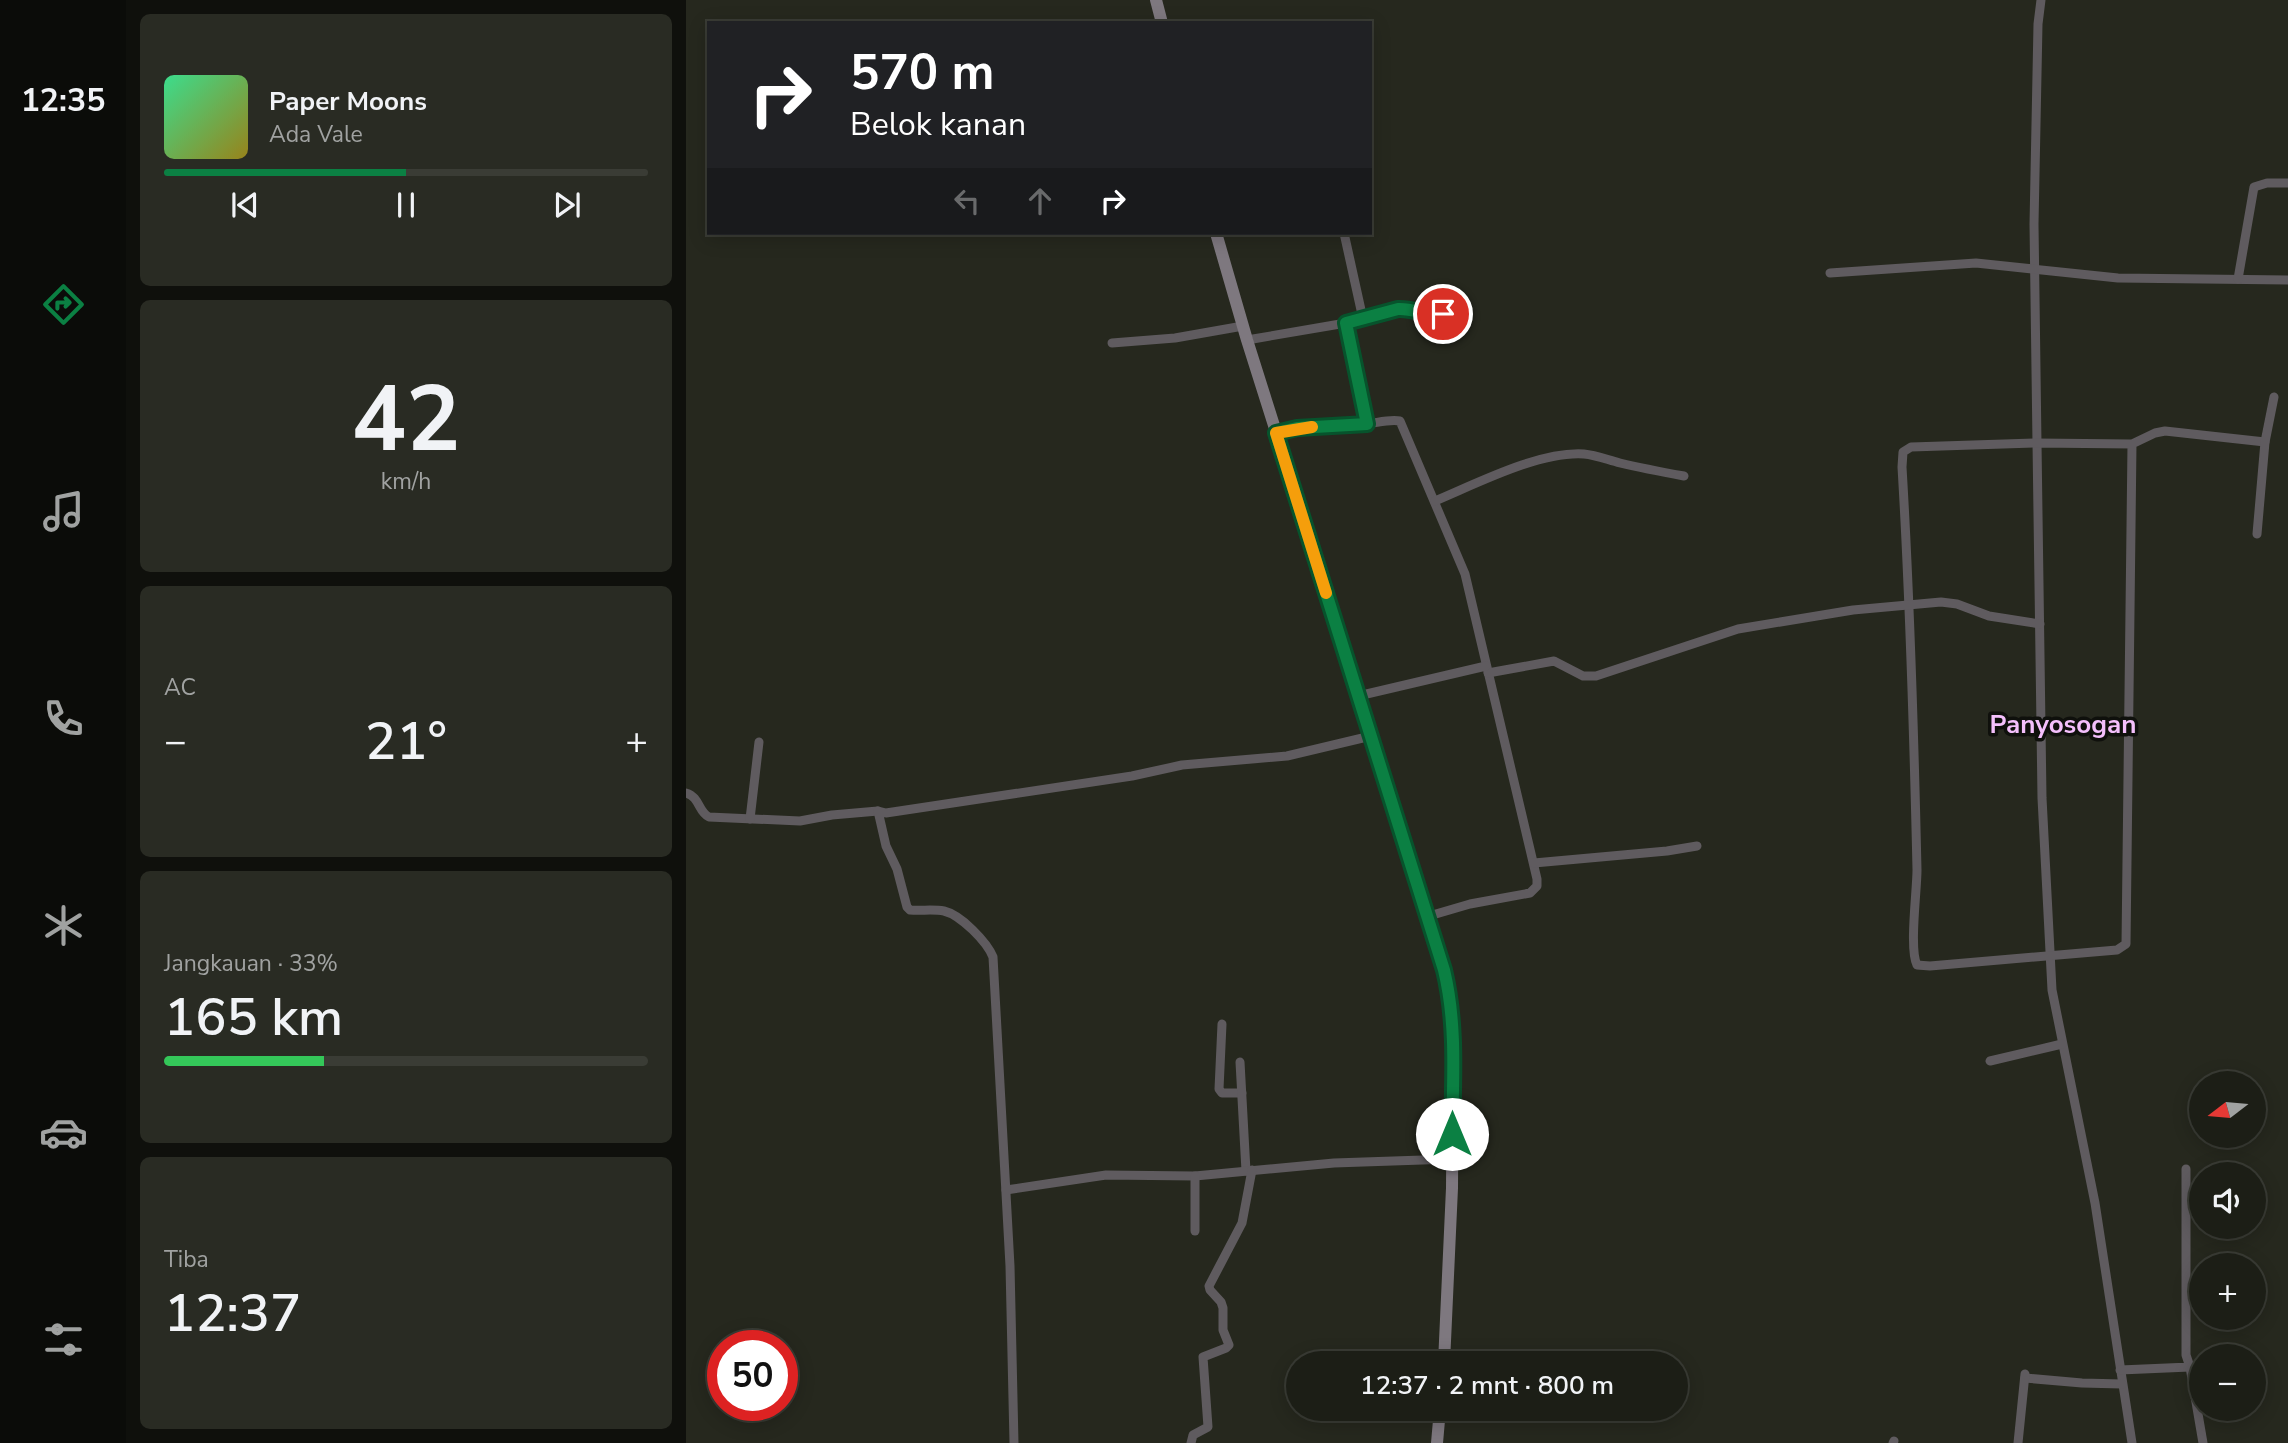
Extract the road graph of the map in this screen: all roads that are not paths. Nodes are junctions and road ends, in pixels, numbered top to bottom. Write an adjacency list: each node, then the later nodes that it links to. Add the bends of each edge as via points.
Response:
1 (1156, 0): 3 (main road)
2 (2041, 0): 7 (street)
3 (1161, 21)
4 (2288, 183): 9 (street, via 2255,187)
5 (1217, 235): 14 (main road)
6 (1343, 235): 12 (street)
7 (2035, 270): 8 (street, via 1976,263); 9 (street, via 2118,278); 21 (street)
8 (1830, 273)
9 (2238, 279): 10 (street)
10 (2288, 280)
11 (1465, 308): 12 (street, via 1436,315 1398,309)
12 (1363, 319): 13 (street)
13 (1346, 323): 15 (street); 18 (street)
14 (1243, 326): 15 (main road); 16 (street)
15 (1247, 340): 19 (main road)
16 (1112, 344)
17 (2274, 397): 20 (street)
18 (1367, 424): 19 (street); 24 (street, via 1400,421)
19 (1276, 433): 29 (main road)
20 (2265, 442): 22 (street, via 2165,431); 25 (street)
21 (2037, 443): 22 (street); 26 (street, via 1910,447 1903,452); 27 (street)
22 (2132, 444): 38 (street, via 2127,941 2117,950)
23 (1684, 476): 24 (street, via 1596,456 1568,455 1525,465)
24 (1435, 500): 28 (street, via 1465,574)
25 (2257, 534)
26 (1910, 604): 27 (street, via 1957,604 1989,616); 28 (street, via 1738,629 1596,676 1583,676 1554,661); 38 (street, via 1915,963 1930,966)
27 (2040, 624): 38 (street)
28 (1487, 669): 29 (street); 36 (street)
29 (1358, 696): 30 (main road)
30 (1371, 736): 33 (street, via 1287,757 1182,765); 37 (main road)
31 (759, 743): 34 (street)
32 (686, 793): 34 (street, via 695,798 705,816)
33 (878, 811): 34 (street, via 800,821); 48 (street, via 907,907 955,916 984,940 993,957)
34 (750, 819)
35 (1697, 846): 36 (street)
36 (1534, 863): 37 (street, via 1537,886 1530,893)
37 (1429, 916): 44 (main road, via 1452,1009)
38 (2050, 957): 40 (street)
39 (1222, 1024): 43 (street, via 1219,1089)
40 (2062, 1044): 41 (street); 53 (street, via 2095,1203)
41 (1990, 1061)
42 (1240, 1062): 43 (street)
43 (1242, 1093): 46 (street)
44 (1452, 1159): 46 (street); 50 (main road)
45 (2186, 1169): 51 (street)
46 (1249, 1170): 47 (street); 58 (street, via 1242,1223 1209,1286 1223,1308 1228,1345 1203,1357 1208,1427 1193,1435)
47 (1195, 1176): 48 (street, via 1106,1175); 49 (street)
48 (1006, 1190): 57 (street)
49 (1195, 1231)
50 (1444, 1351)
51 (2189, 1364)
52 (2189, 1367): 53 (street)
53 (2120, 1370): 54 (street)
54 (2122, 1384): 60 (street, via 2025,1376); 61 (street)
55 (1439, 1421): 59 (main road)
56 (2199, 1421): 62 (street)
57 (1014, 1443)
58 (1191, 1443)
59 (1437, 1443)
60 (2018, 1443)
61 (2133, 1443)
62 (2203, 1443)

